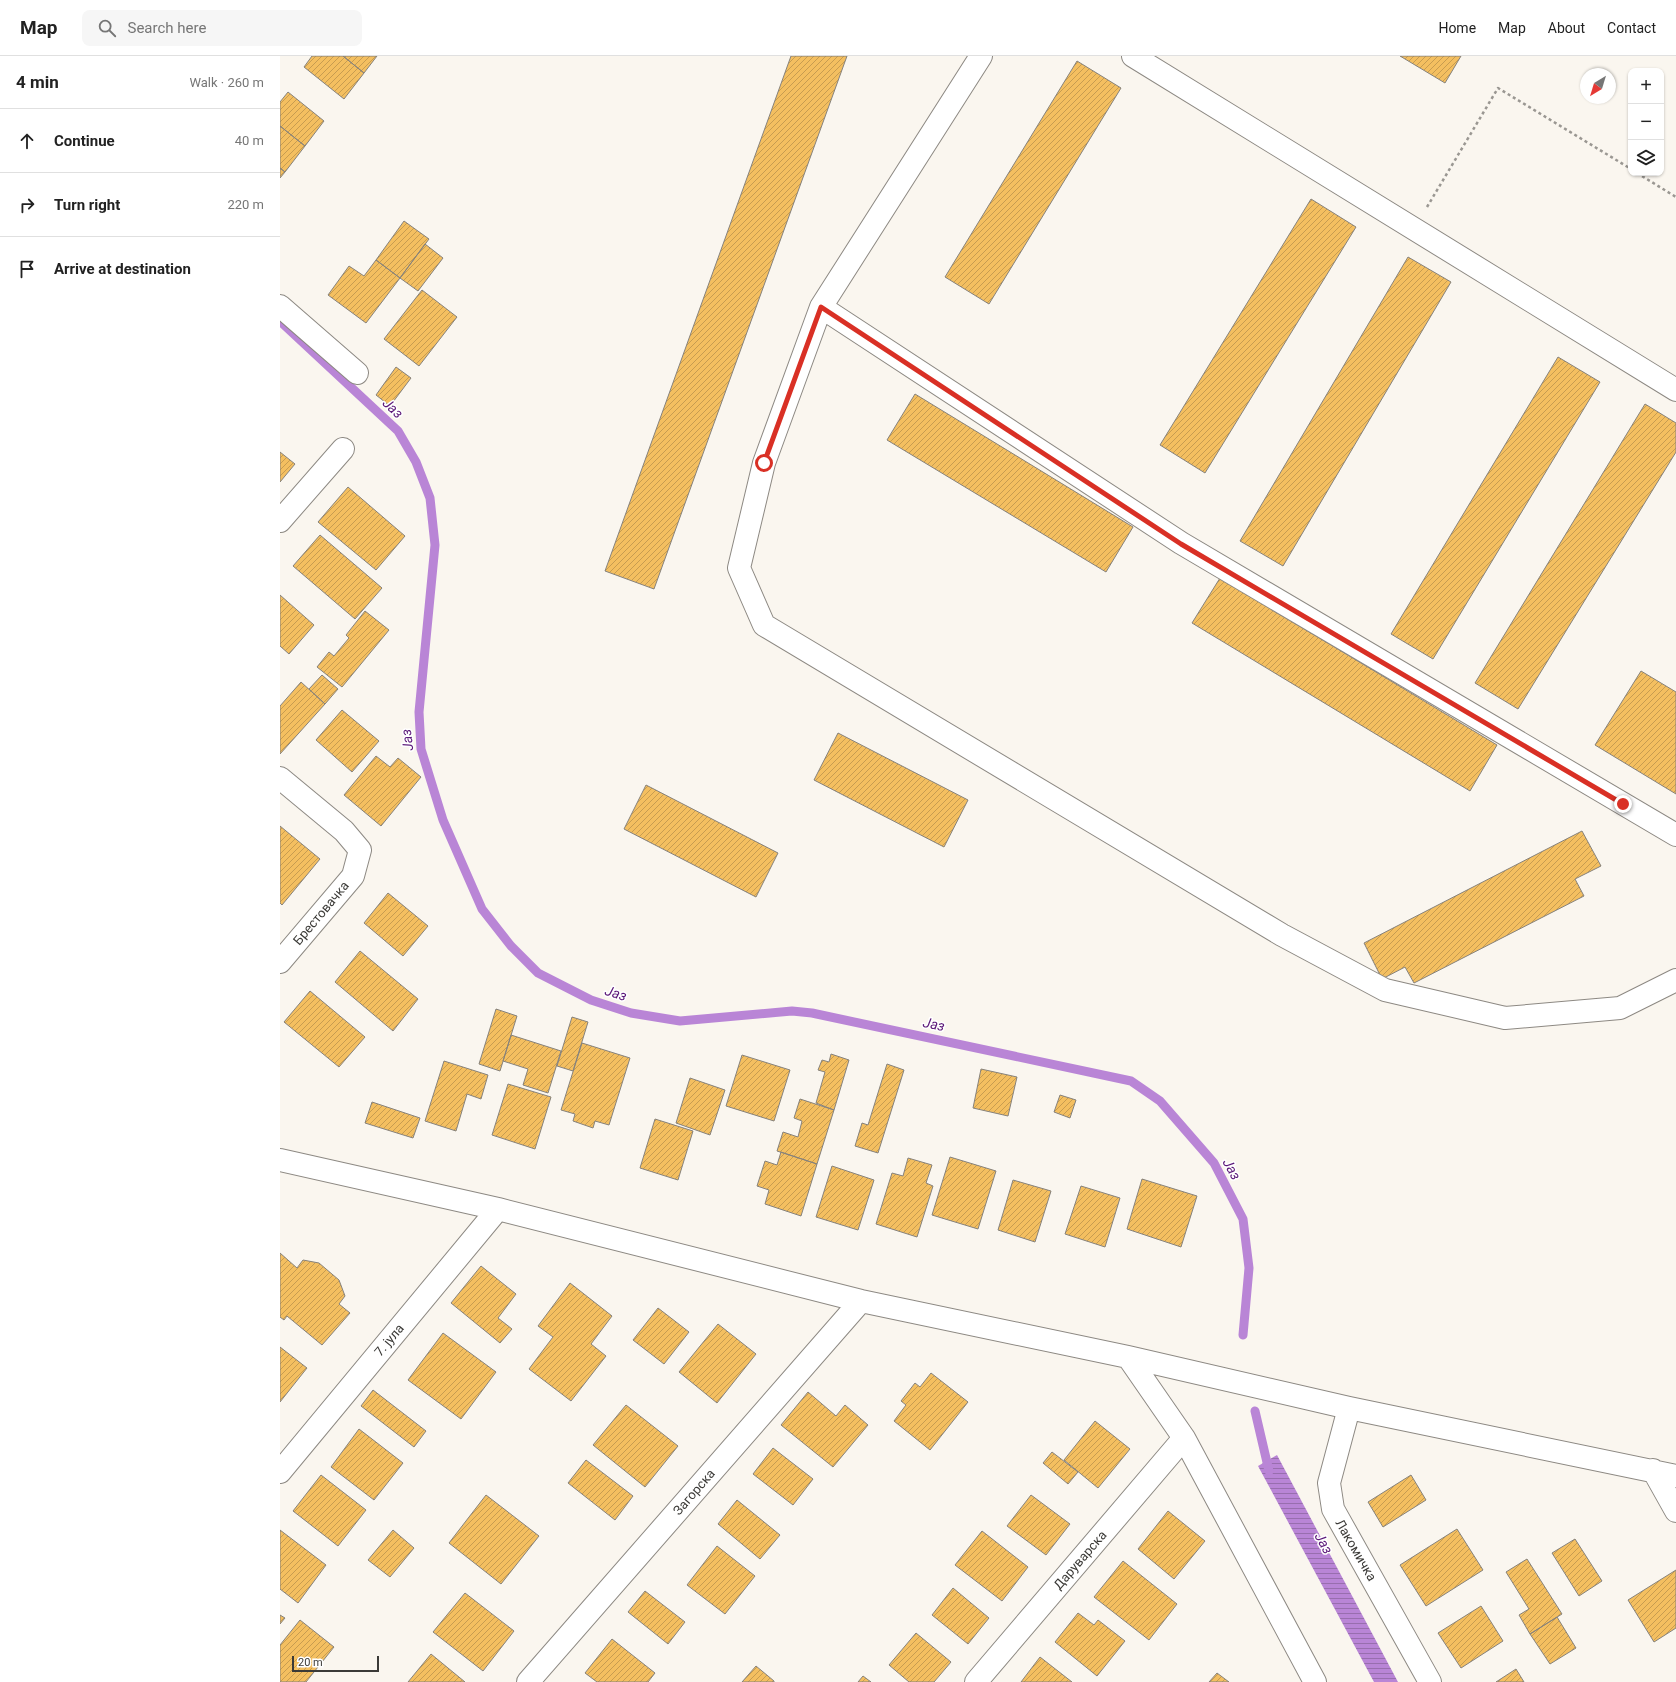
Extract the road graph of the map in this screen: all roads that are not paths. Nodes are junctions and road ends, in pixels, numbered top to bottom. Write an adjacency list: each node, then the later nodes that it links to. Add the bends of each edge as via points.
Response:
1 (981, 56): 4 (street)
2 (1133, 56): 6 (street)
3 (280, 306): 5 (street)
4 (821, 307): 10 (street, via 1181,544); 12 (street, via 764,463 739,568 764,625 1282,935 1385,990 1505,1018 1620,1008)
5 (357, 373)
6 (1676, 390)
7 (343, 449): 8 (street)
8 (280, 521)
9 (280, 778): 11 (street, Брестовачка, via 344,831 360,850 353,876)
10 (1676, 835)
11 (280, 962)
12 (1676, 980)
13 (280, 1160): 14 (street)
14 (498, 1209): 15 (street); 20 (street, 7. јула)
15 (861, 1301): 16 (street); 23 (street, Загорска)
16 (1128, 1357): 17 (street); 18 (street)
17 (1349, 1408): 19 (street); 26 (street, Лакомичка, via 1329,1483 1332,1509)
18 (1184, 1438): 24 (street, Даруварска); 25 (street)
19 (1653, 1470): 21 (street); 22 (street)
20 (280, 1472)
21 (1676, 1476)
22 (1676, 1511)
23 (528, 1682)
24 (976, 1682)
25 (1315, 1682)
26 (1430, 1682)

